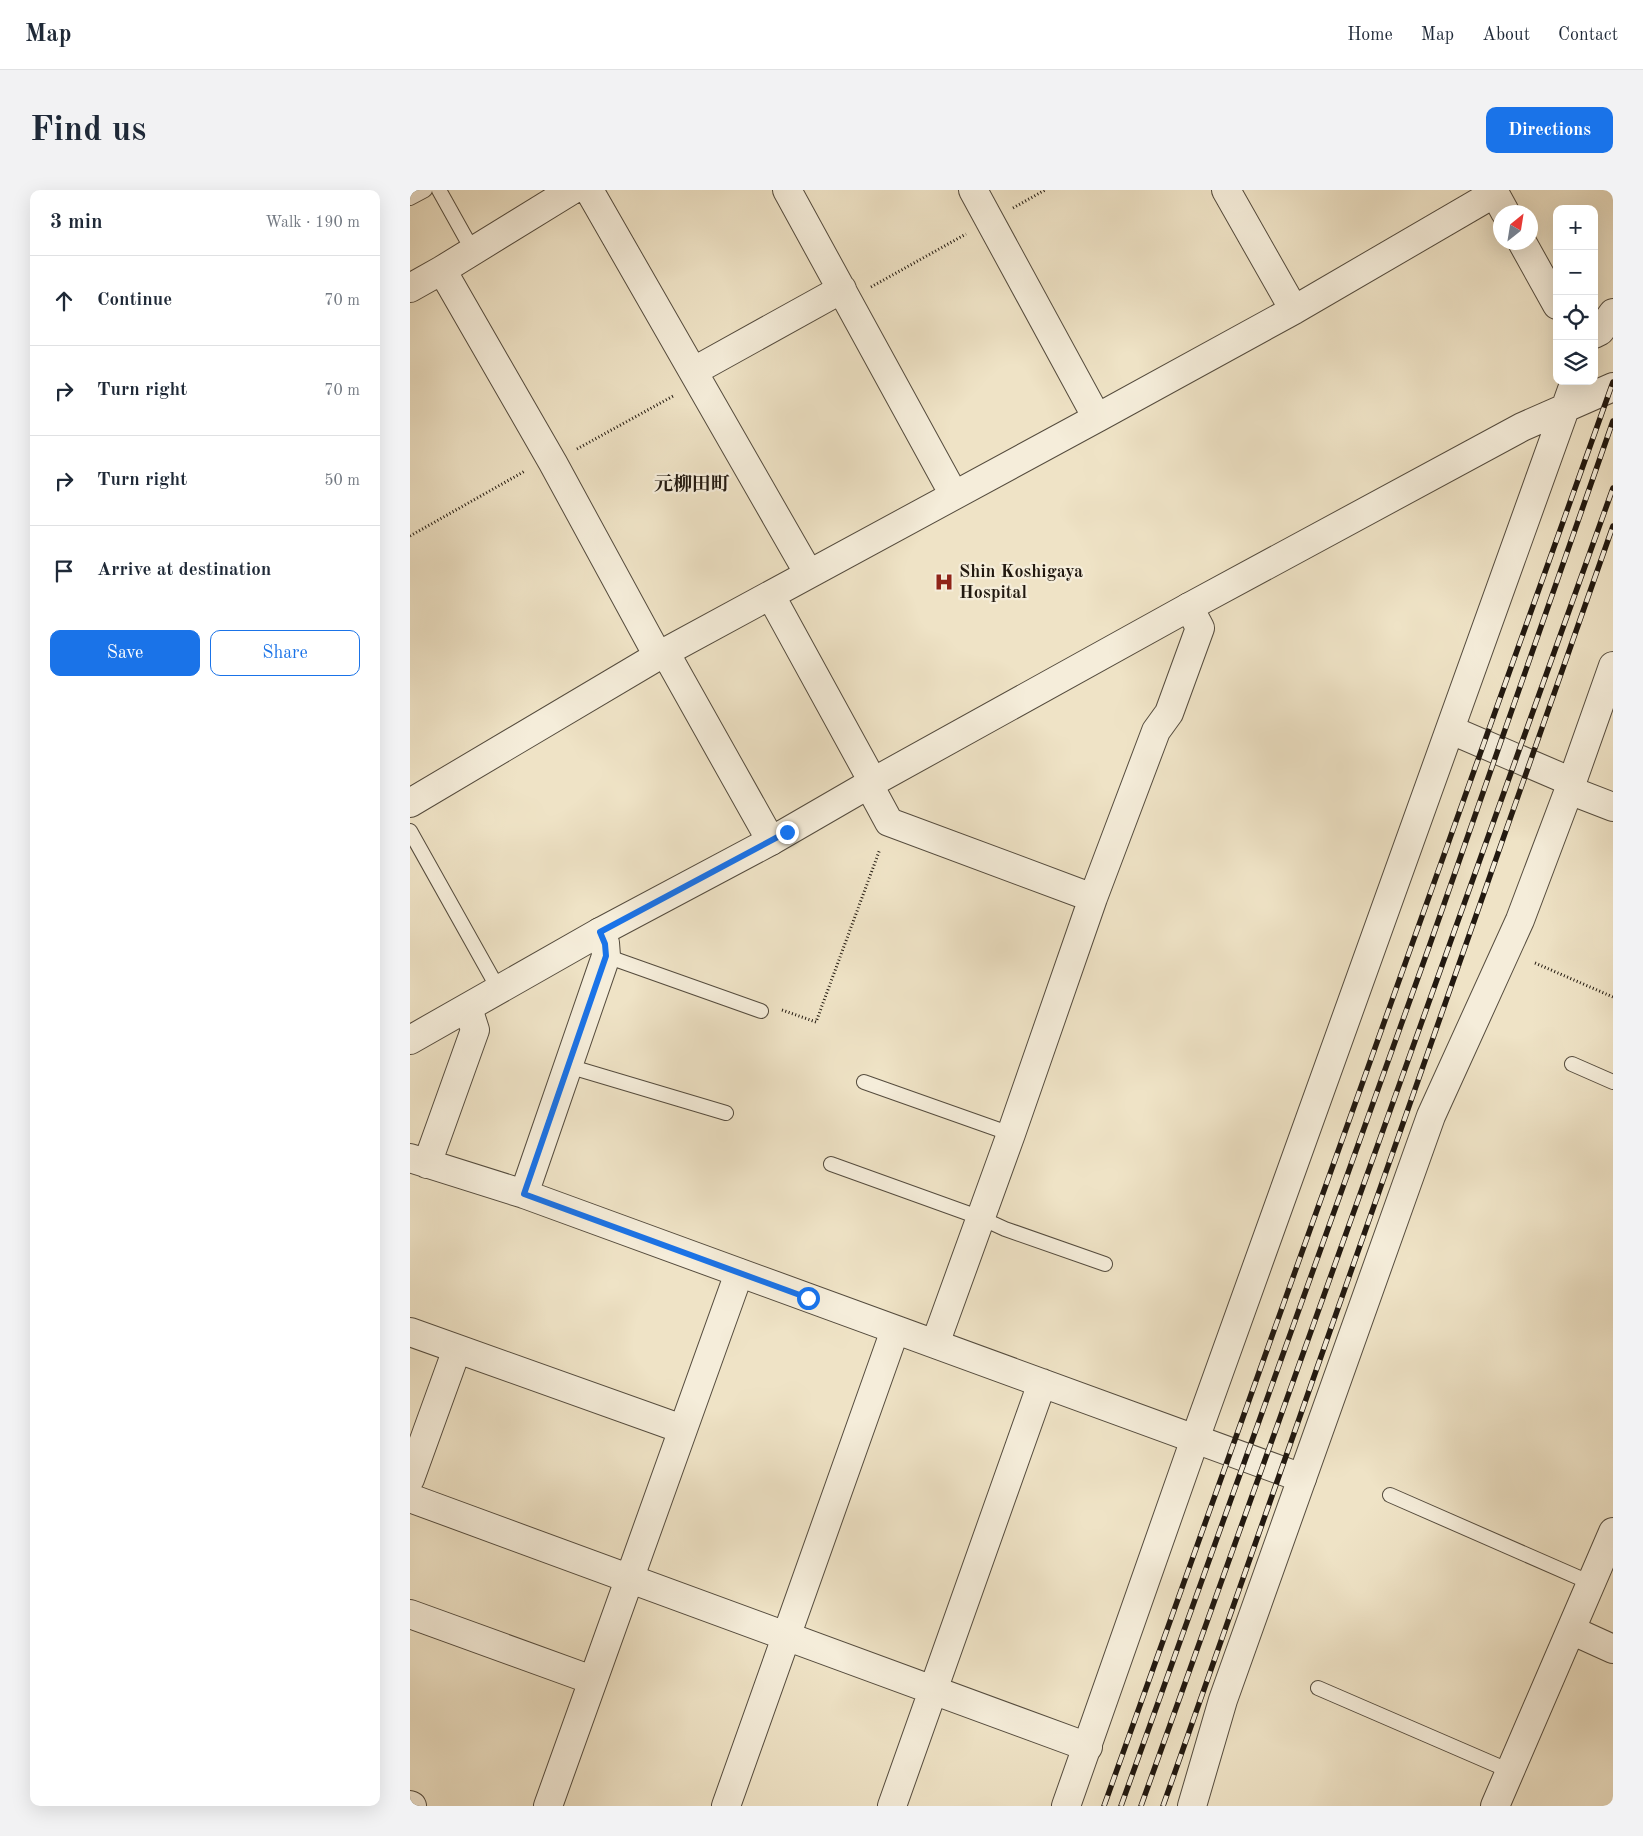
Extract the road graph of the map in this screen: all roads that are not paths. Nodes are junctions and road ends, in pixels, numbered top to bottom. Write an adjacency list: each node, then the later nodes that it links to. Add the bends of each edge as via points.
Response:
1 (426, 190): 9 (lane)
2 (439, 190): 11 (lane)
3 (572, 190): 11 (street)
4 (589, 190): 19 (street)
5 (787, 190): 14 (street)
6 (973, 190): 22 (street)
7 (1226, 190): 16 (street)
8 (1502, 197): 16 (street)
9 (410, 198)
10 (1526, 250): 15 (street)
11 (473, 251): 12 (street)
12 (442, 270): 13 (street); 27 (street)
13 (410, 288)
14 (844, 294): 19 (street); 23 (street)
15 (1553, 298)
16 (1294, 310): 22 (street)
17 (1613, 313): 18 (street)
18 (1598, 333)
19 (696, 376): 24 (street)
20 (1613, 387): 21 (street)
21 (1571, 394): 26 (street, via 1505,436); 29 (street)
22 (1097, 418): 23 (street)
23 (954, 495): 24 (street)
24 (810, 574): 25 (street)
25 (770, 596): 27 (street); 30 (street)
26 (1189, 607): 30 (street); 36 (street, via 1200,628 1170,713 1156,731)
27 (661, 654): 32 (street); 35 (street)
28 (1613, 666): 31 (street)
29 (1450, 730): 31 (street); 60 (street)
30 (871, 783): 35 (street); 36 (street, via 889,822)
31 (1570, 786): 33 (street); 61 (street, via 1520,920 1431,1116)
32 (410, 803)
33 (1613, 807)
34 (410, 831): 38 (lane)
35 (770, 841): 37 (street)
36 (1093, 898): 47 (street)
37 (603, 944): 38 (street); 40 (lane); 43 (street)
38 (499, 990): 39 (street)
39 (468, 1008): 41 (street); 48 (street, via 475,1030)
40 (760, 1011)
41 (410, 1040)
42 (1572, 1064): 45 (lane)
43 (568, 1066): 46 (lane); 50 (street)
44 (864, 1082): 47 (lane)
45 (1613, 1082)
46 (726, 1113)
47 (1011, 1134): 51 (street)
48 (418, 1161): 50 (street)
49 (831, 1164): 51 (lane)
50 (524, 1194): 53 (street)
51 (981, 1218): 52 (lane, via 1006,1230); 56 (street)
52 (1105, 1264)
53 (739, 1273): 54 (street); 59 (street)
54 (894, 1330): 56 (street); 70 (street)
55 (410, 1332): 57 (street)
56 (935, 1344): 58 (street)
57 (457, 1349): 59 (street); 62 (street)
58 (1042, 1383): 60 (street); 74 (street)
59 (682, 1430): 66 (street)
60 (1195, 1438): 61 (street); 75 (street)
61 (1302, 1478): 81 (street, via 1223,1700)
62 (410, 1479)
63 (1390, 1495): 67 (lane)
64 (410, 1498): 66 (street)
65 (1613, 1532): 67 (street)
66 (629, 1578): 70 (street); 72 (street)
67 (1591, 1583): 69 (street)
68 (410, 1614): 72 (street)
69 (1571, 1630): 71 (street); 76 (street)
70 (786, 1636): 74 (street); 78 (street)
71 (1613, 1648)
72 (592, 1680): 77 (street)
73 (1318, 1688): 76 (lane)
74 (933, 1691): 75 (street); 79 (street)
75 (1088, 1747): 80 (street)
76 (1510, 1771): 82 (street)
77 (548, 1806)
78 (726, 1806)
79 (892, 1806)
80 (1066, 1806)
81 (1192, 1806)
82 (1495, 1806)

